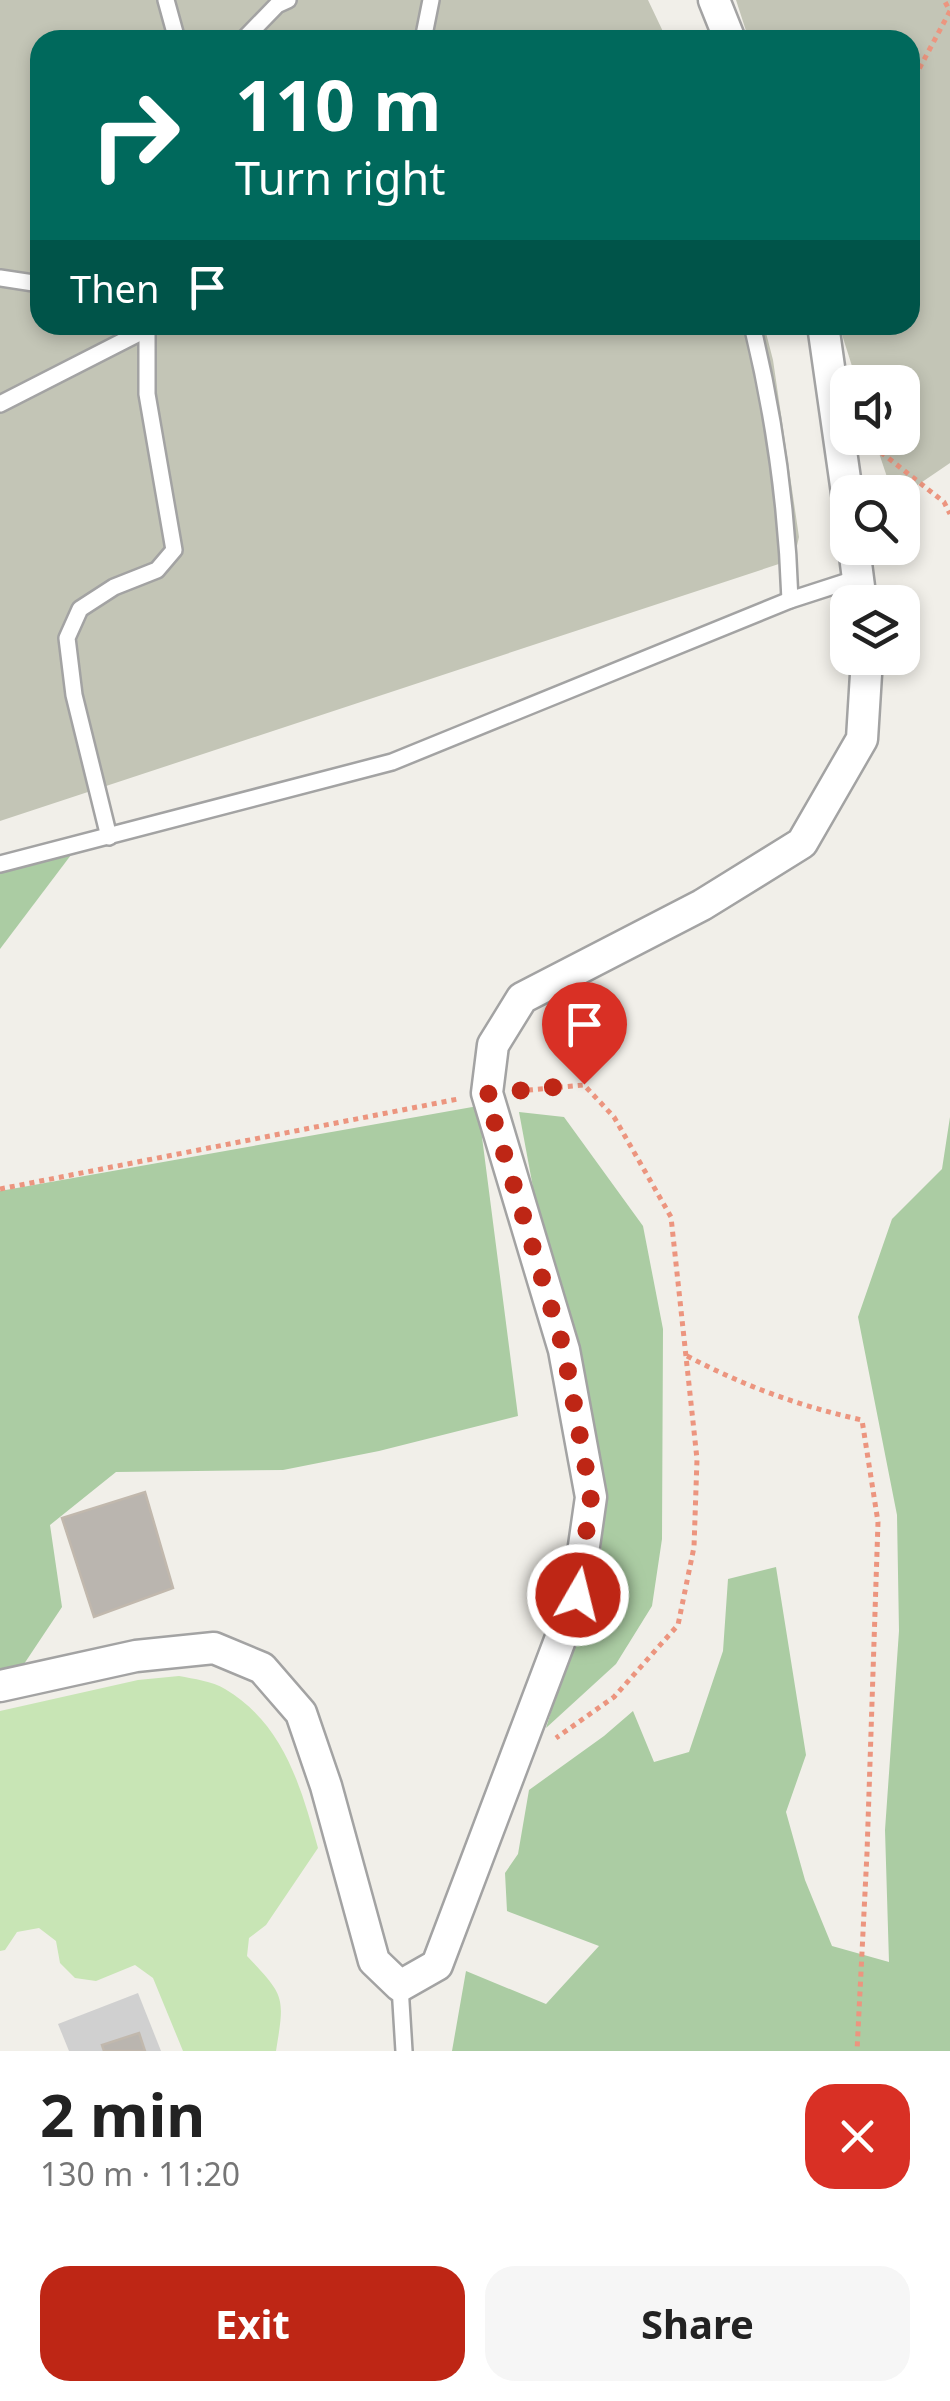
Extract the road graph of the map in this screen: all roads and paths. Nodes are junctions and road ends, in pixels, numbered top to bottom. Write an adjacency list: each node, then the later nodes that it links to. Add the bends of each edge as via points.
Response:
1 (288, 0): 7 (lane)
2 (431, 0): 8 (lane)
3 (714, 0): 9 (street)
4 (944, 0): 10 (path, via 950,11)
5 (169, 7): 6 (lane)
6 (180, 30)
7 (253, 30)
8 (425, 30)
9 (726, 30)
10 (920, 67)
11 (0, 278): 12 (lane)
12 (30, 282)
13 (128, 335): 17 (lane)
14 (145, 335): 24 (lane, via 146,394 174,550 157,570 80,610 68,638 74,695)
15 (755, 335): 22 (lane, via 787,526)
16 (824, 335): 19 (street)
17 (0, 404)
18 (884, 455): 20 (path)
19 (844, 475)
20 (950, 514)
21 (858, 576): 22 (lane)
22 (790, 600): 24 (lane, via 392,762)
23 (867, 675): 26 (street, via 862,739 802,844 702,905 522,998 493,1045)
24 (109, 837): 25 (lane)
25 (0, 864)
26 (486, 1094): 27 (path); 28 (path, via 584,1084 614,1117 671,1217); 31 (street, via 564,1350 591,1496 578,1595 437,1965)
27 (0, 1190)
28 (688, 1356): 30 (path, via 697,1459 694,1547 678,1625 614,1697); 33 (path, via 740,1383 862,1420 878,1522)
29 (0, 1686): 31 (street, via 136,1656 214,1648 262,1668 300,1713 374,1961)
30 (556, 1738)
31 (400, 1986): 32 (lane)
32 (404, 2051)
33 (857, 2051)

